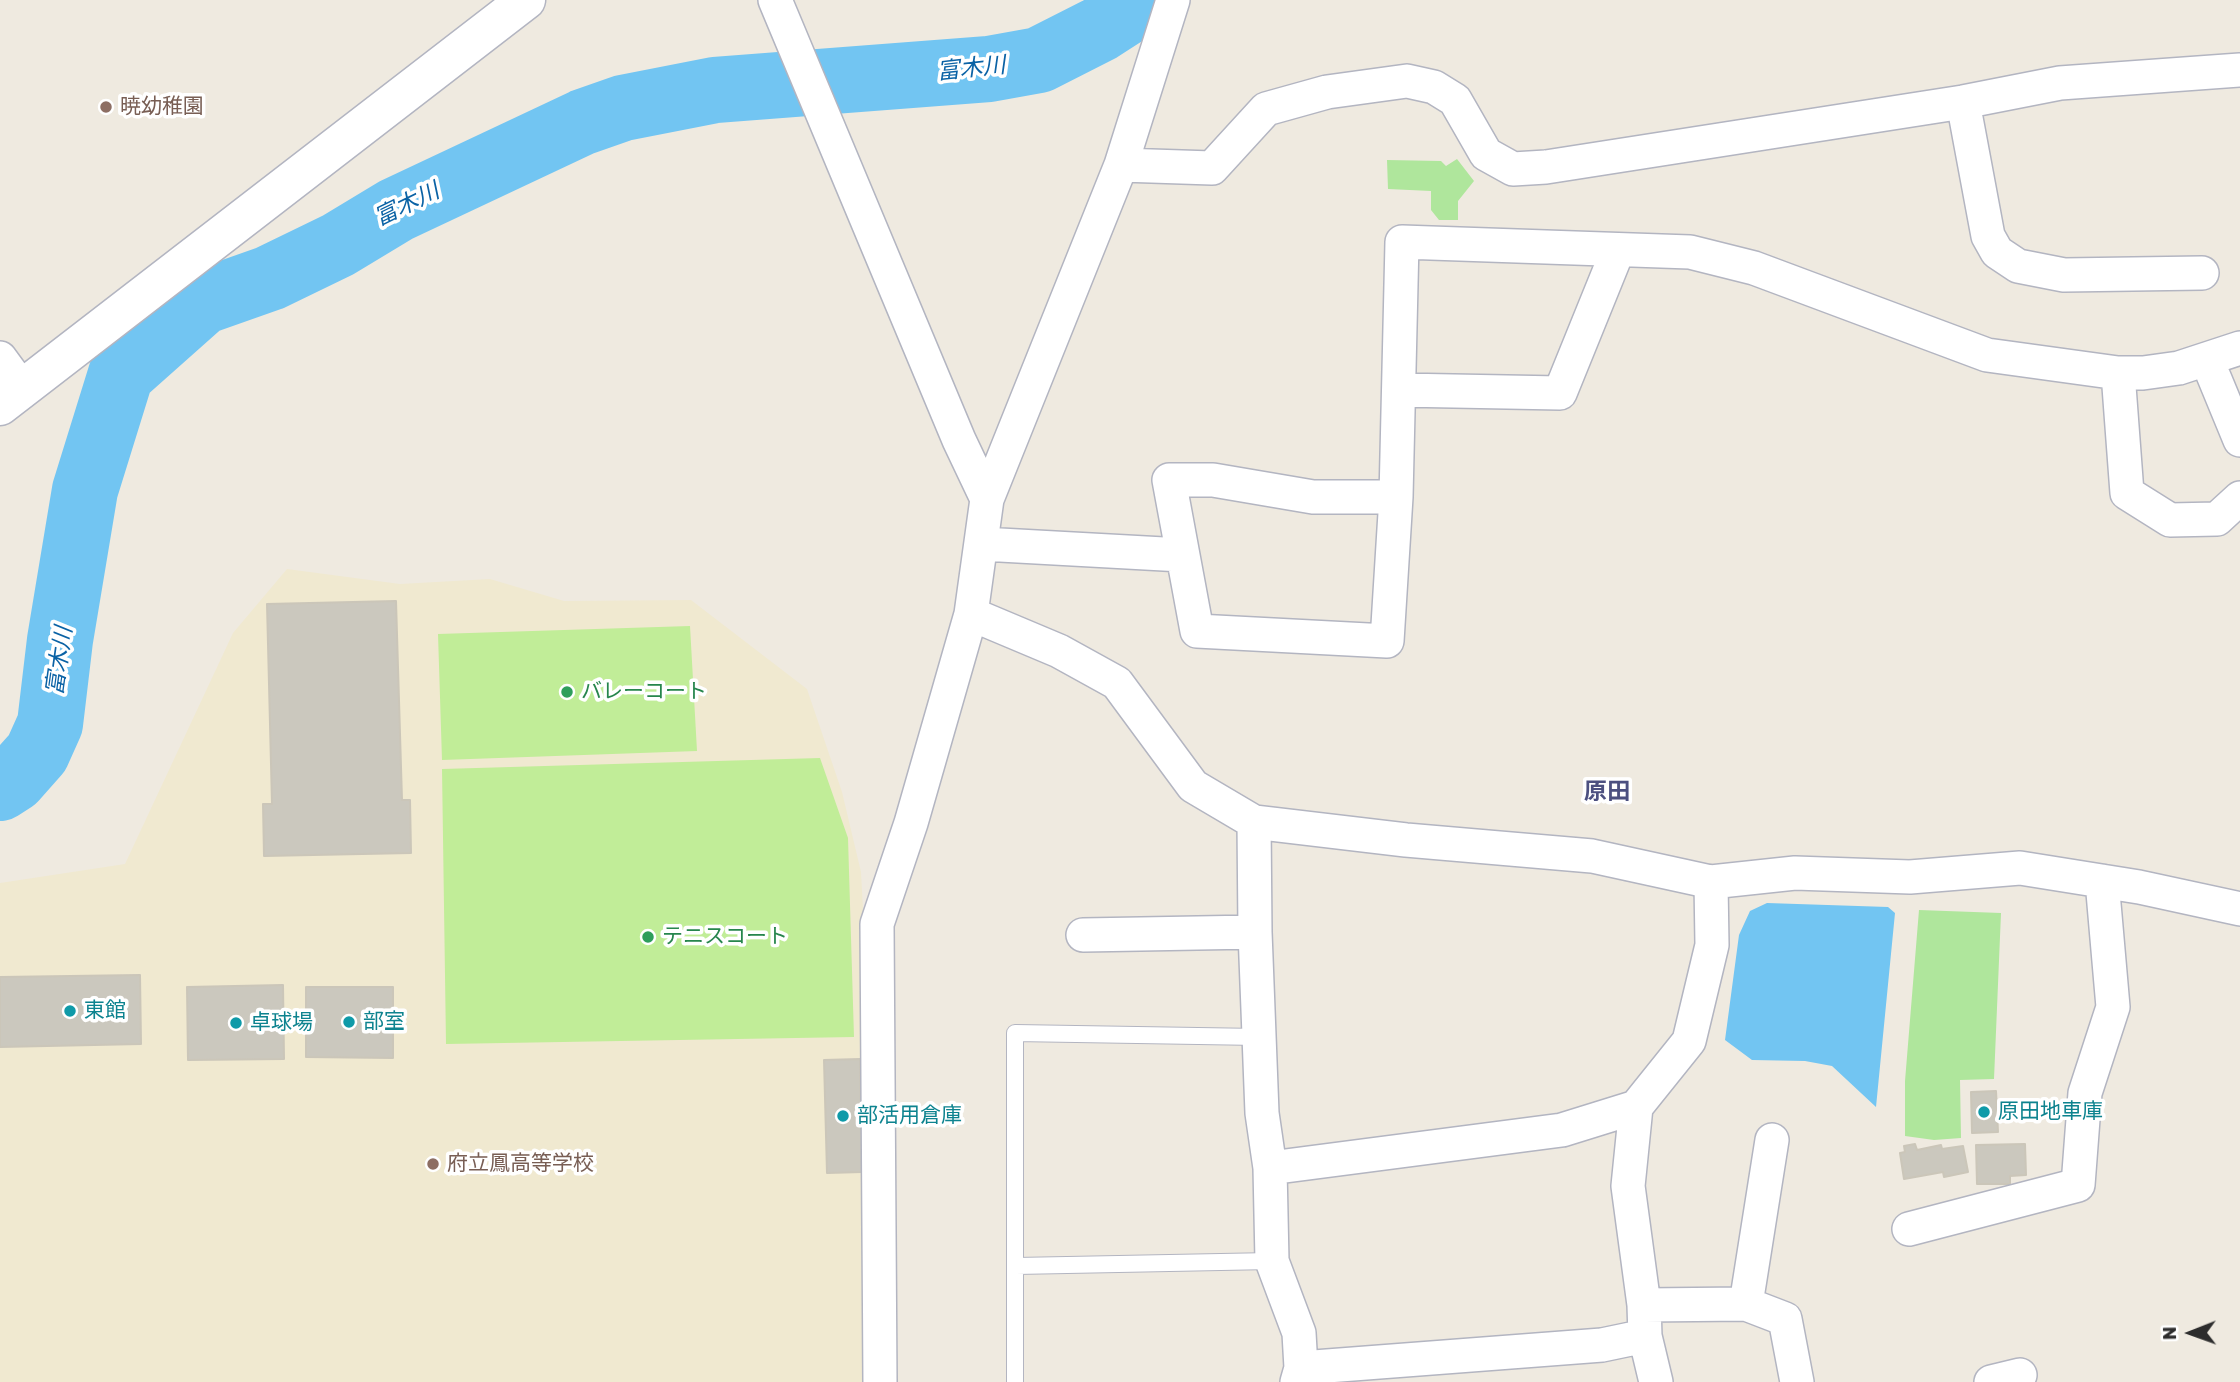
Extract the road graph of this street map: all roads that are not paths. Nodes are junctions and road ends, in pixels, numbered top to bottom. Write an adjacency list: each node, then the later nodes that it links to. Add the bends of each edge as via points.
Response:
1 (526, 0): 14 (street)
2 (775, 0): 18 (street)
3 (1173, 0): 6 (street)
4 (2240, 70): 5 (street, via 2060,83)
5 (1963, 102): 6 (street, via 1513,169 1486,153 1455,100 1434,87 1407,81 1327,92 1266,109 1212,167); 8 (street, via 1988,236 1997,252 2018,266 2064,275)
6 (1121, 164): 18 (street)
7 (1618, 250): 12 (street, via 1690,252 1817,290 1987,355); 13 (street, via 1560,393); 13 (street, via 1402,242)
8 (2202, 273)
9 (2240, 348): 11 (street)
10 (0, 358): 14 (street)
11 (2207, 360): 12 (street, via 2179,368); 15 (street)
12 (2118, 373): 17 (street, via 2127,493 2170,520 2217,519)
13 (1400, 390): 16 (street)
14 (11, 397)
15 (2240, 440)
16 (1396, 497): 20 (street, via 1313,497 1213,480 1169,480); 20 (street, via 1387,640 1197,631)
17 (2240, 498)
18 (987, 499): 19 (street)
19 (982, 544): 20 (street); 21 (street)
20 (1182, 555)
21 (971, 614): 22 (street, via 1059,651 1117,683 1193,786); 38 (street, via 877,924)
22 (1254, 822): 24 (street, via 1592,856); 26 (street)
23 (2102, 881): 24 (street, via 2020,867 1910,877 1795,873); 25 (street); 32 (street, via 2113,1007 2085,1093 2078,1185)
24 (1711, 882): 29 (street, via 1712,945 1689,1041)
25 (2240, 909)
26 (1255, 932): 27 (street); 28 (street)
27 (1083, 936)
28 (1259, 1037): 31 (street); 34 (lane, via 1015,1033)
29 (1636, 1107): 31 (street, via 1562,1130); 36 (street, via 1628,1186)
30 (1772, 1139): 35 (street)
31 (1269, 1168): 33 (street)
32 (1909, 1228)
33 (1272, 1261): 34 (lane); 37 (street, via 1299,1333)
34 (1016, 1266): 39 (lane)
35 (1746, 1304): 36 (street); 41 (street, via 1785,1319)
36 (1645, 1320): 37 (street, via 1602,1345); 40 (street)
37 (1299, 1375)
38 (880, 1382)
39 (1015, 1382)
40 (1656, 1382)
41 (1797, 1382)

